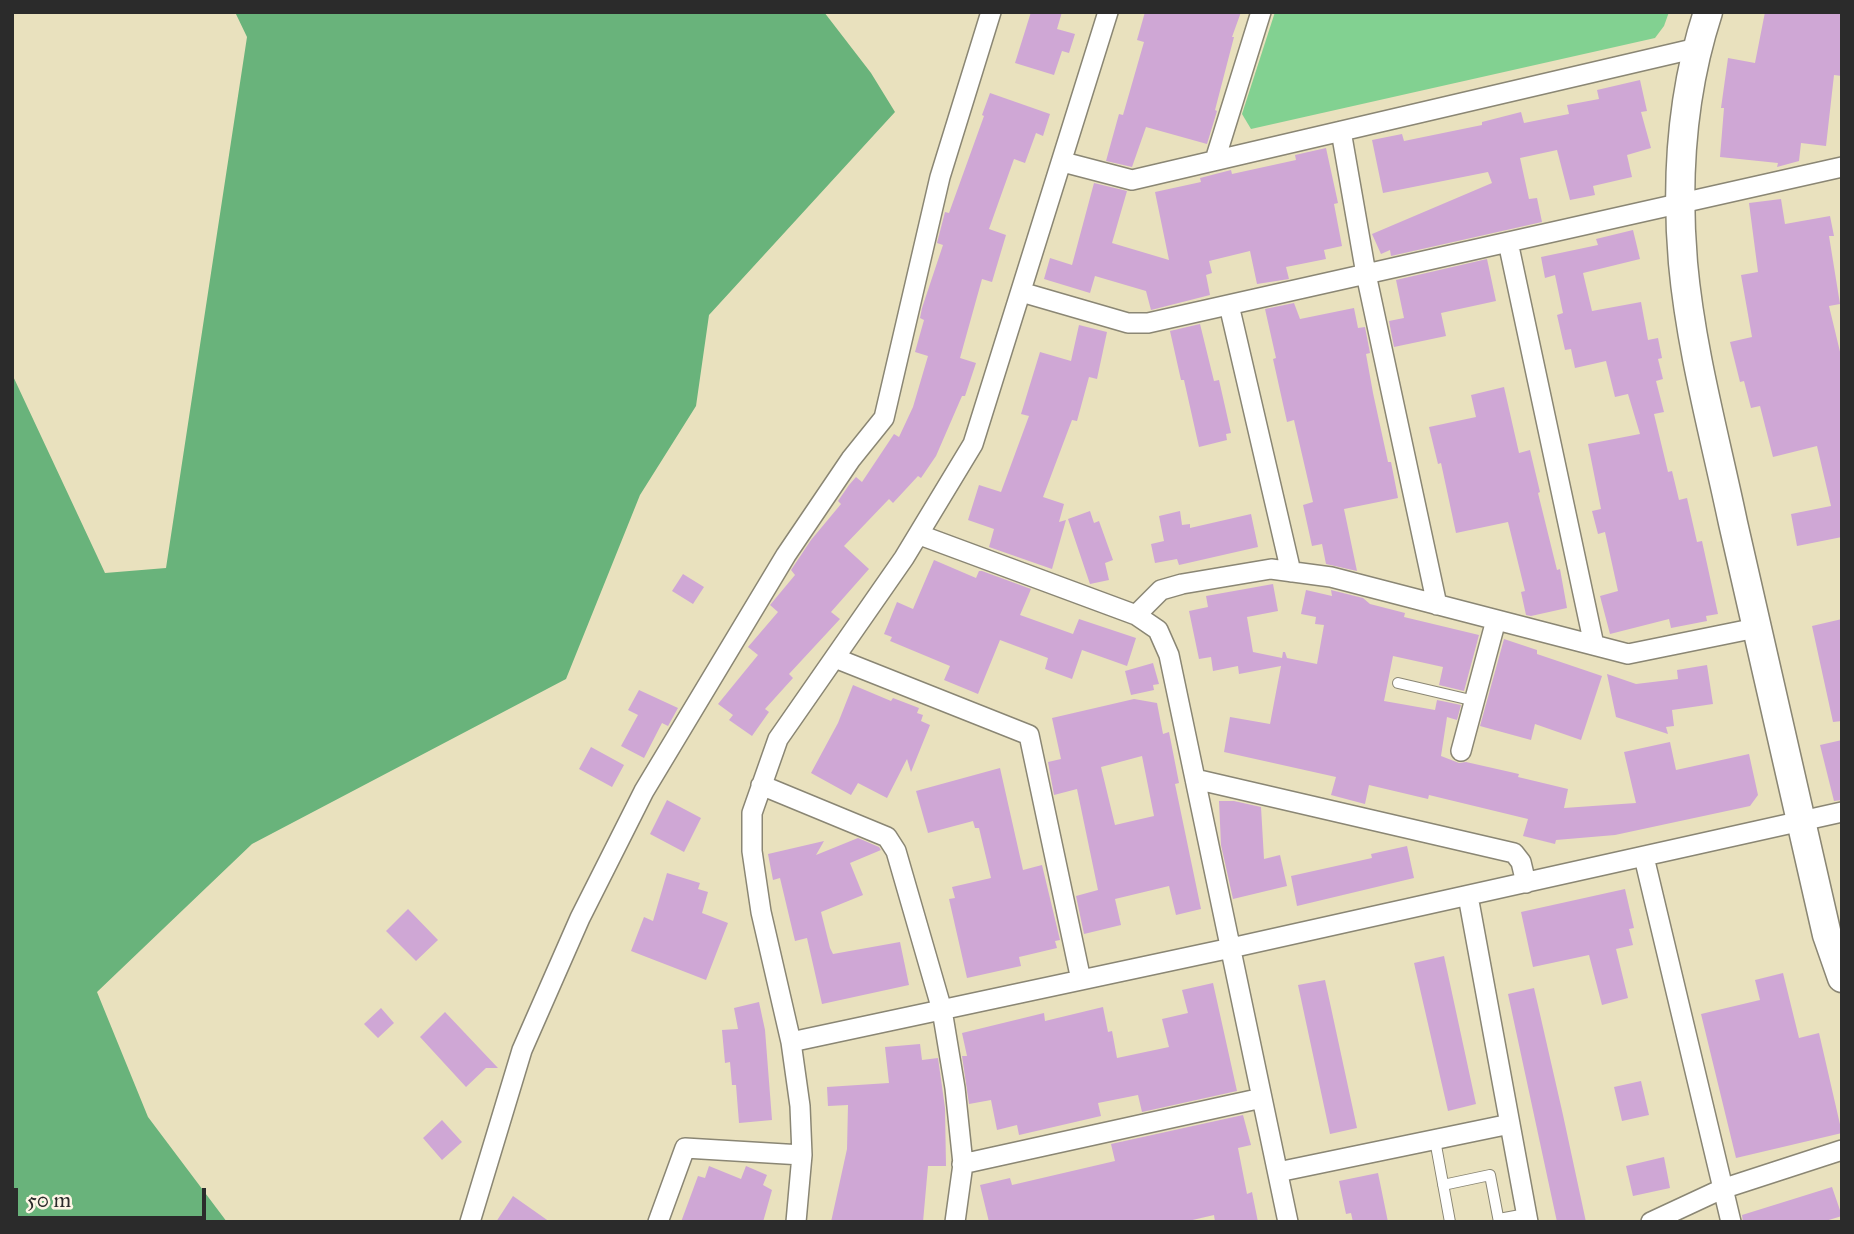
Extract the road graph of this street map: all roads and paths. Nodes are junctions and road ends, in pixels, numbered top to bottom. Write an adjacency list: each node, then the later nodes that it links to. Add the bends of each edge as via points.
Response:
1 (991, 12): 49 (street, via 940,177 884,418 786,555 644,791 580,918 522,1051)
2 (1108, 12): 8 (street)
3 (1261, 12): 7 (street)
4 (1708, 12): 5 (street)
5 (1697, 47): 6 (street); 10 (street, via 1683,130)
6 (1341, 131): 7 (street); 12 (street)
7 (1215, 160): 8 (street, via 1132,180)
8 (1063, 162): 13 (street)
9 (1842, 167): 10 (street)
10 (1681, 203): 11 (street); 20 (street, via 1683,263 1694,340)
11 (1508, 242): 12 (street); 21 (street)
12 (1366, 274): 14 (street); 17 (street)
13 (1021, 292): 14 (street, via 1128,323 1148,323); 15 (street, via 973,444)
14 (1229, 305): 16 (street)
15 (920, 534): 18 (street); 22 (street)
16 (1291, 572): 17 (street, via 1331,577); 18 (street, via 1271,569 1182,584 1161,590)
17 (1437, 605): 19 (street)
18 (1136, 615): 26 (street, via 1158,630 1169,655)
19 (1496, 620): 21 (street); 24 (street)
20 (1756, 628): 21 (street, via 1628,654); 29 (street)
21 (1594, 645)
22 (835, 657): 27 (street, via 778,739); 35 (street, via 1029,735)
23 (1398, 683): 24 (lane)
24 (1475, 701): 25 (street)
25 (1461, 751)
26 (1195, 779): 31 (street, via 1514,853); 33 (street)
27 (761, 785): 36 (street, via 887,837 897,852); 37 (street, via 752,813 752,851)
28 (1842, 812): 29 (street)
29 (1801, 820): 30 (street); 34 (street)
30 (1644, 857): 31 (street); 46 (street)
31 (1526, 883): 32 (street)
32 (1468, 896): 33 (street); 39 (street)
33 (1231, 948): 35 (street); 38 (street)
34 (1842, 978)
35 (1082, 980): 36 (street)
36 (942, 1010): 37 (street); 43 (street, via 956,1088)
37 (791, 1041): 42 (street)
38 (1262, 1098): 43 (street); 44 (street)
39 (1510, 1124): 40 (street); 47 (street)
40 (1435, 1140): 44 (street); 45 (lane)
41 (1842, 1150): 46 (street)
42 (802, 1155): 50 (street, via 685,1148); 51 (street)
43 (962, 1164): 52 (street)
44 (1278, 1172): 53 (street)
45 (1443, 1185): 48 (lane, via 1490,1175); 54 (lane)
46 (1722, 1189): 55 (street); 56 (street)
47 (1527, 1218): 48 (lane)
48 (1499, 1220)
49 (470, 1222)
50 (658, 1222)
51 (796, 1222)
52 (955, 1222)
53 (1288, 1222)
54 (1450, 1222)
55 (1651, 1222)
56 (1731, 1222)

